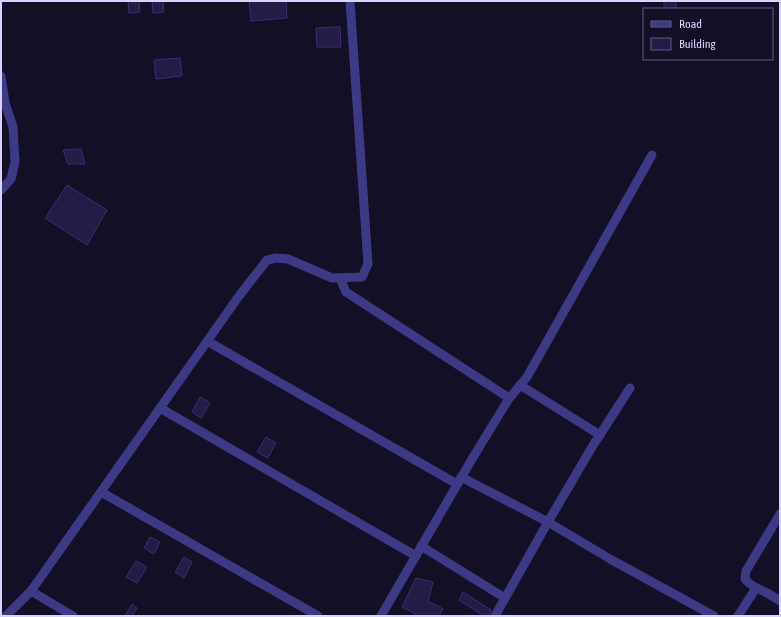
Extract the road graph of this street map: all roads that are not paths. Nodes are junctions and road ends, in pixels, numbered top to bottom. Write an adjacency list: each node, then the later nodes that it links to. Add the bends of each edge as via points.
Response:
1 (350, 1): 6 (street, via 368,264 362,277)
2 (1, 76): 3 (street)
3 (3, 104): 5 (street, via 13,127 14,162 11,179)
4 (652, 155): 8 (street, via 527,377)
5 (1, 190)
6 (340, 278): 7 (street, via 332,278 288,259 267,260); 10 (street, via 346,292)
7 (207, 341): 11 (street); 13 (street)
8 (520, 385): 10 (street); 12 (street)
9 (630, 388): 12 (street)
10 (510, 398): 13 (street)
11 (160, 408): 14 (street); 18 (street)
12 (600, 435): 16 (street)
13 (459, 480): 16 (street); 17 (street)
14 (102, 492): 20 (street); 25 (street)
15 (780, 514): 19 (street, via 746,571 745,579)
16 (548, 522): 21 (street); 28 (street)
17 (421, 546): 18 (street); 21 (street)
18 (416, 556): 26 (street)
19 (756, 588): 22 (street); 29 (street)
20 (31, 591): 23 (street); 24 (street)
21 (505, 598): 27 (street)
22 (780, 601)
23 (6, 616)
24 (73, 616)
25 (318, 616)
26 (382, 616)
27 (495, 616)
28 (714, 616)
29 (738, 616)

